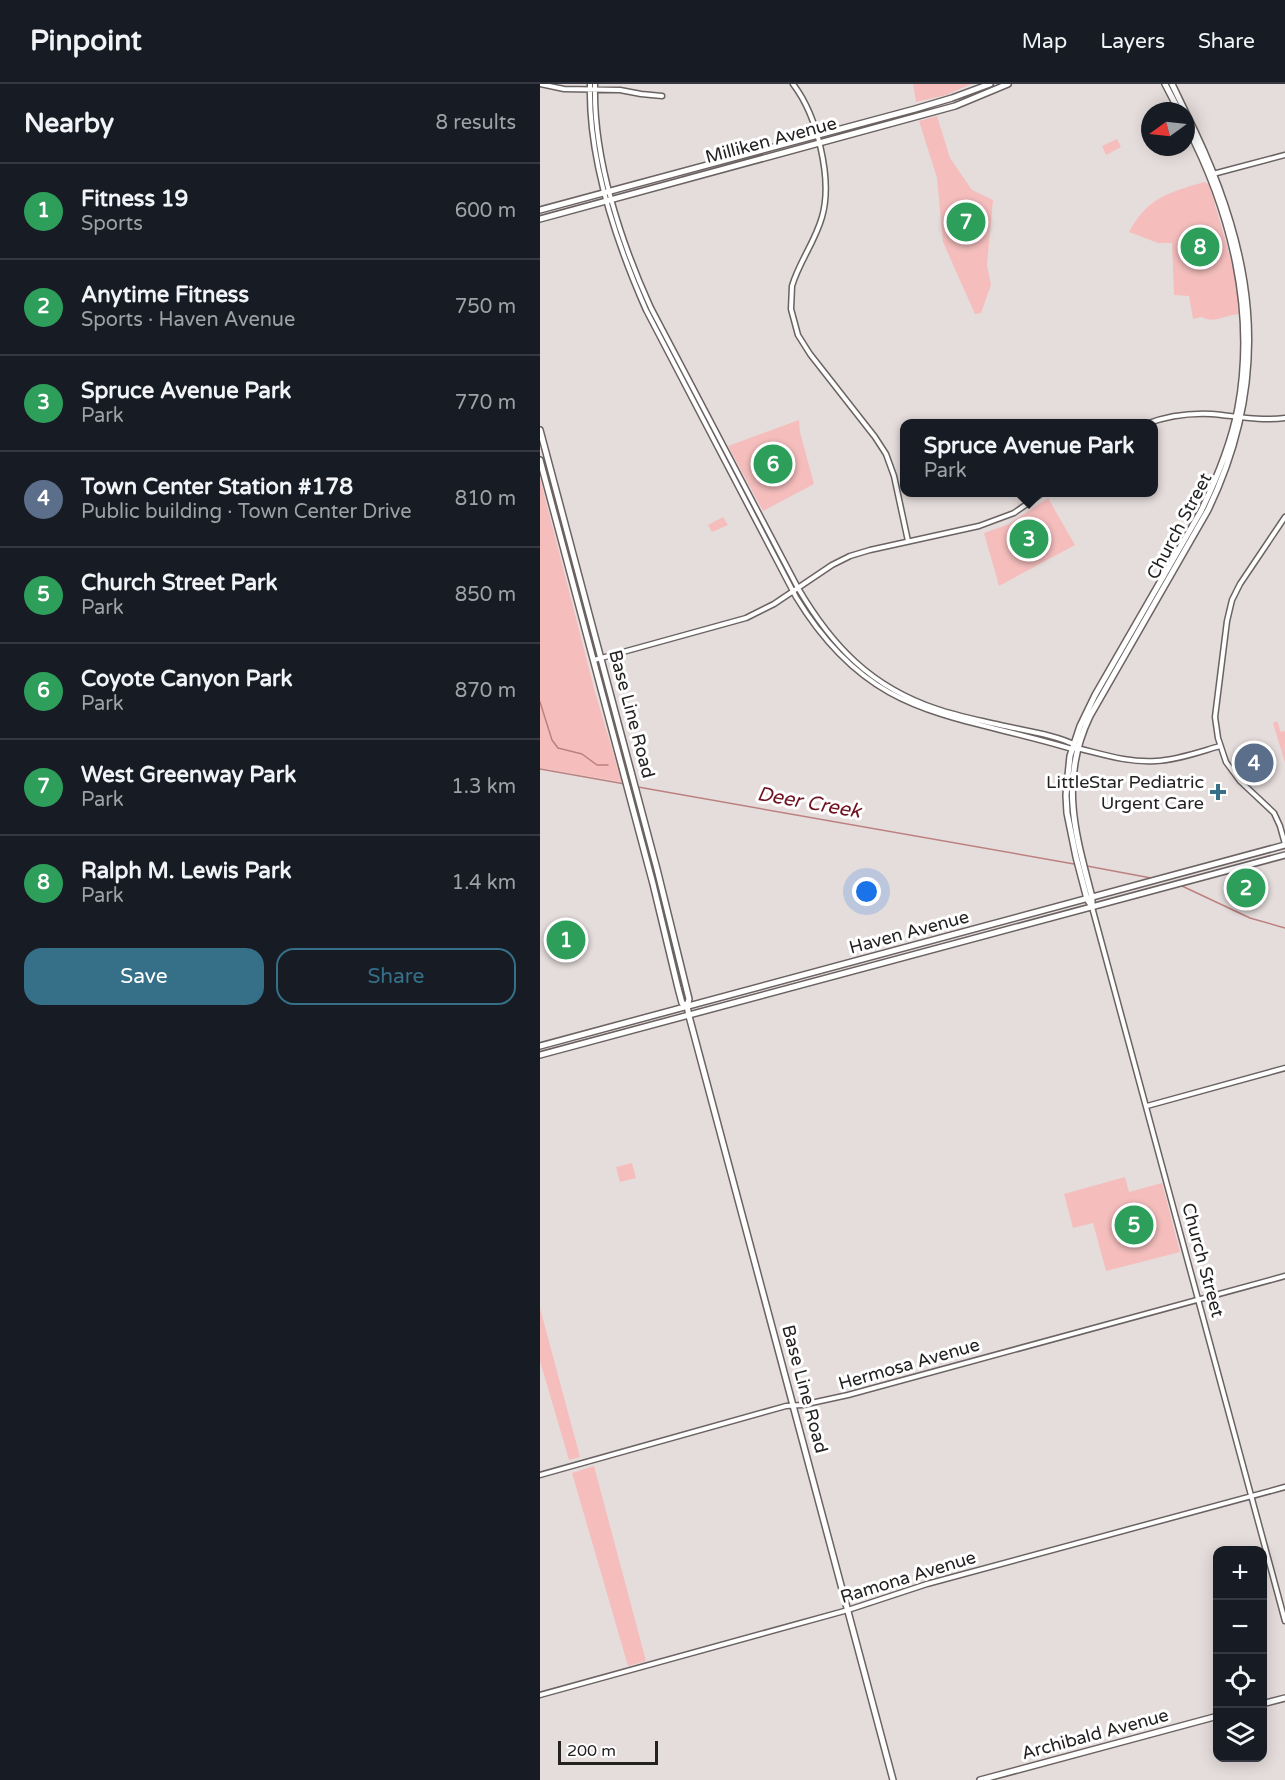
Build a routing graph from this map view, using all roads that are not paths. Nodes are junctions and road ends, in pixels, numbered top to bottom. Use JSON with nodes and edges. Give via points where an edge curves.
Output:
{"nodes":[{"id":1,"x":540,"y":84,"type":"edge"},
{"id":2,"x":590,"y":84,"type":"edge"},
{"id":3,"x":595,"y":84,"type":"edge"},
{"id":4,"x":793,"y":84,"type":"edge"},
{"id":5,"x":990,"y":84,"type":"edge"},
{"id":6,"x":1008,"y":84,"type":"edge"},
{"id":7,"x":1165,"y":84,"type":"edge"},
{"id":8,"x":1172,"y":84,"type":"edge"},
{"id":9,"x":592,"y":91,"type":"junction"},
{"id":10,"x":662,"y":96,"type":"dead end"},
{"id":11,"x":1174,"y":102,"type":"edge"},
{"id":12,"x":1181,"y":102,"type":"edge"},
{"id":13,"x":1195,"y":133,"type":"edge"},
{"id":14,"x":816,"y":135,"type":"junction"},
{"id":15,"x":1195,"y":141,"type":"edge"},
{"id":16,"x":818,"y":143,"type":"junction"},
{"id":17,"x":1285,"y":155,"type":"edge"},
{"id":18,"x":1212,"y":174,"type":"junction"},
{"id":19,"x":608,"y":192,"type":"junction"},
{"id":20,"x":610,"y":200,"type":"junction"},
{"id":21,"x":540,"y":210,"type":"edge"},
{"id":22,"x":540,"y":219,"type":"edge"},
{"id":23,"x":1238,"y":418,"type":"junction"},
{"id":24,"x":1285,"y":418,"type":"edge"},
{"id":25,"x":1158,"y":420,"type":"edge"},
{"id":26,"x":540,"y":430,"type":"edge"},
{"id":27,"x":540,"y":460,"type":"edge"},
{"id":28,"x":1037,"y":497,"type":"edge"},
{"id":29,"x":1285,"y":517,"type":"edge"},
{"id":30,"x":908,"y":541,"type":"junction"},
{"id":31,"x":796,"y":590,"type":"junction"},
{"id":32,"x":601,"y":658,"type":"junction"},
{"id":33,"x":594,"y":660,"type":"junction"},
{"id":34,"x":1220,"y":746,"type":"junction"},
{"id":35,"x":1075,"y":747,"type":"junction"},
{"id":36,"x":1285,"y":844,"type":"edge"},
{"id":37,"x":1285,"y":855,"type":"edge"},
{"id":38,"x":1090,"y":898,"type":"junction"},
{"id":39,"x":1092,"y":907,"type":"junction"},
{"id":40,"x":687,"y":1006,"type":"junction"},
{"id":41,"x":689,"y":1016,"type":"junction"},
{"id":42,"x":540,"y":1046,"type":"edge"},
{"id":43,"x":540,"y":1055,"type":"edge"},
{"id":44,"x":1285,"y":1068,"type":"edge"},
{"id":45,"x":1147,"y":1106,"type":"junction"},
{"id":46,"x":1285,"y":1276,"type":"edge"},
{"id":47,"x":1198,"y":1299,"type":"junction"},
{"id":48,"x":794,"y":1406,"type":"junction"},
{"id":49,"x":540,"y":1474,"type":"edge"},
{"id":50,"x":1285,"y":1486,"type":"edge"},
{"id":51,"x":1251,"y":1496,"type":"junction"},
{"id":52,"x":848,"y":1610,"type":"junction"},
{"id":53,"x":1285,"y":1621,"type":"edge"},
{"id":54,"x":540,"y":1695,"type":"edge"},
{"id":55,"x":1285,"y":1698,"type":"edge"},
{"id":56,"x":1267,"y":1703,"type":"edge"},
{"id":57,"x":1213,"y":1717,"type":"edge"},
{"id":58,"x":893,"y":1780,"type":"edge"},
{"id":59,"x":980,"y":1780,"type":"edge"}],
"edges":[{"from":1,"to":9,"type":"street"},
{"from":2,"to":9,"type":"street"},
{"from":3,"to":9,"type":"street"},
{"from":4,"to":14,"type":"street","via":[[810,114]]},
{"from":5,"to":14,"type":"main road","name":"Milliken Avenue"},
{"from":6,"to":16,"type":"main road","name":"Milliken Avenue","via":[[955,106]]},
{"from":7,"to":11,"type":"main road"},
{"from":8,"to":12,"type":"main road","name":"Church Street"},
{"from":9,"to":10,"type":"street"},
{"from":9,"to":19,"type":"street"},
{"from":13,"to":18,"type":"main road","name":"Church Street"},
{"from":14,"to":16,"type":"street"},
{"from":14,"to":19,"type":"main road","name":"Milliken Avenue"},
{"from":15,"to":18,"type":"main road","name":"Church Street"},
{"from":16,"to":20,"type":"main road","name":"Milliken Avenue"},
{"from":16,"to":30,"type":"street","via":[[826,180],[825,205],[818,231],[792,286],[792,319],[802,343],[886,454]]},
{"from":17,"to":18,"type":"street"},
{"from":18,"to":23,"type":"main road","name":"Church Street","via":[[1246,317]]},
{"from":19,"to":20,"type":"street"},
{"from":19,"to":21,"type":"main road","name":"Milliken Avenue"},
{"from":20,"to":22,"type":"main road","name":"Milliken Avenue"},
{"from":20,"to":31,"type":"street","via":[[651,308]]},
{"from":23,"to":24,"type":"street"},
{"from":23,"to":25,"type":"street","via":[[1196,414]]},
{"from":23,"to":35,"type":"main road","name":"Church Street","via":[[1201,512],[1095,694]]},
{"from":26,"to":32,"type":"main road","name":"Base Line Road"},
{"from":27,"to":33,"type":"main road","name":"Base Line Road"},
{"from":28,"to":30,"type":"street","via":[[1001,519]]},
{"from":29,"to":34,"type":"street","via":[[1239,584],[1230,608],[1216,709]]},
{"from":30,"to":31,"type":"street","via":[[850,556]]},
{"from":31,"to":32,"type":"street","via":[[746,618]]},
{"from":31,"to":35,"type":"street","via":[[833,641],[884,684],[938,709]]},
{"from":32,"to":33,"type":"street"},
{"from":32,"to":40,"type":"main road","name":"Base Line Road","via":[[689,999]]},
{"from":33,"to":40,"type":"main road","name":"Base Line Road","via":[[682,1003]]},
{"from":34,"to":35,"type":"street","via":[[1153,762]]},
{"from":34,"to":36,"type":"street","via":[[1234,774],[1274,813]]},
{"from":35,"to":38,"type":"main road","name":"Church Street","via":[[1066,795],[1070,834]]},
{"from":36,"to":38,"type":"main road","name":"Haven Avenue"},
{"from":37,"to":39,"type":"main road","name":"Haven Avenue"},
{"from":38,"to":39,"type":"main road","name":"Church Street"},
{"from":38,"to":40,"type":"main road","name":"Haven Avenue"},
{"from":39,"to":41,"type":"main road","name":"Haven Avenue"},
{"from":39,"to":45,"type":"street","name":"Church Street"},
{"from":40,"to":41,"type":"main road","name":"Base Line Road"},
{"from":40,"to":42,"type":"main road","name":"Haven Avenue"},
{"from":41,"to":43,"type":"main road","name":"Haven Avenue"},
{"from":41,"to":48,"type":"main road","name":"Base Line Road"},
{"from":44,"to":45,"type":"street"},
{"from":45,"to":47,"type":"street","name":"Church Street"},
{"from":46,"to":47,"type":"street","name":"Hermosa Avenue"},
{"from":47,"to":48,"type":"street","name":"Hermosa Avenue","via":[[849,1395]]},
{"from":47,"to":51,"type":"street","name":"Church Street"},
{"from":48,"to":49,"type":"street","name":"Hermosa Avenue"},
{"from":48,"to":52,"type":"main road","name":"Base Line Road"},
{"from":50,"to":51,"type":"street","name":"Ramona Avenue"},
{"from":51,"to":52,"type":"street","name":"Ramona Avenue","via":[[927,1584]]},
{"from":51,"to":53,"type":"street","name":"Church Street"},
{"from":52,"to":54,"type":"street","name":"Ramona Avenue"},
{"from":52,"to":58,"type":"main road","name":"Base Line Road"},
{"from":55,"to":56,"type":"main road"},
{"from":57,"to":59,"type":"main road","name":"Archibald Avenue"}]}
